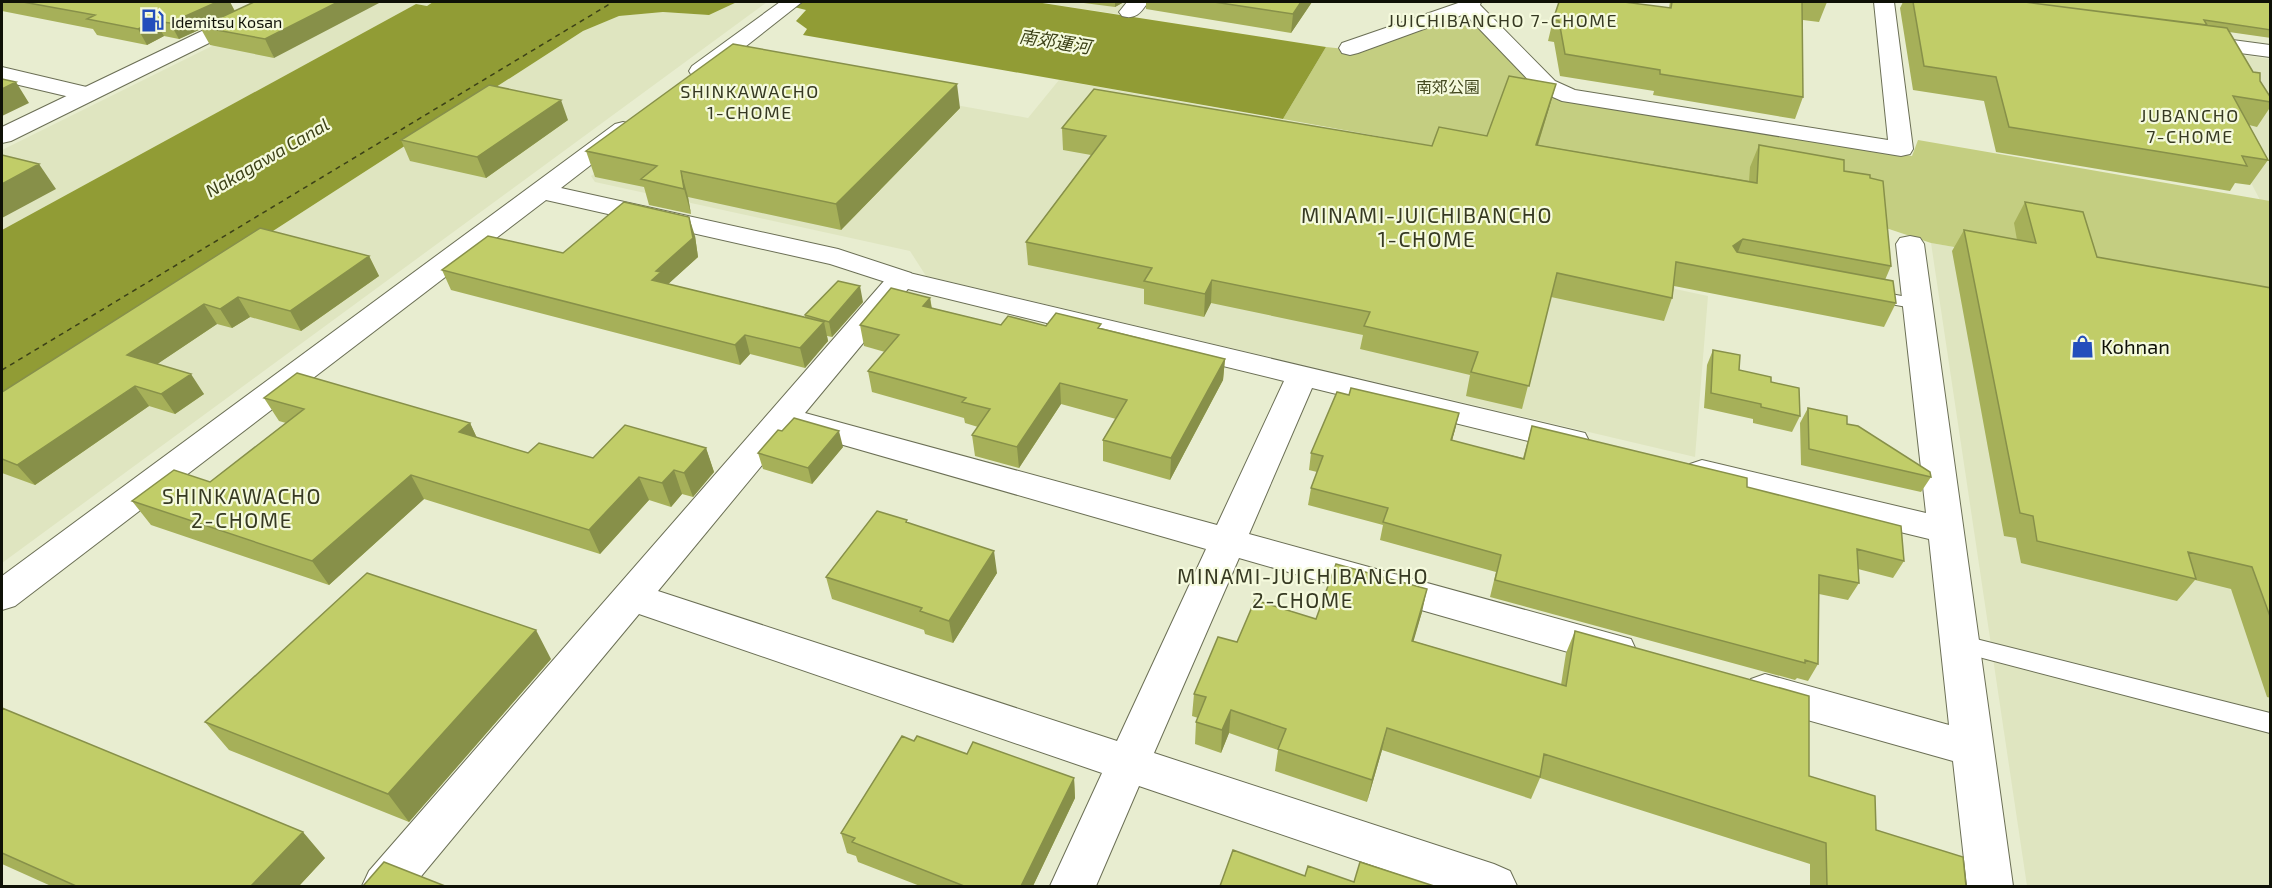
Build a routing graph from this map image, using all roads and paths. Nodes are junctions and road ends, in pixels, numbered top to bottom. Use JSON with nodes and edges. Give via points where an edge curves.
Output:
{"nodes":[{"id":1,"x":277,"y":2,"type":"edge"},
{"id":2,"x":1884,"y":2,"type":"edge"},
{"id":3,"x":1470,"y":4,"type":"edge"},
{"id":4,"x":785,"y":7,"type":"edge"},
{"id":5,"x":2180,"y":39,"type":"edge"},
{"id":6,"x":1350,"y":48,"type":"dead end"},
{"id":7,"x":2271,"y":51,"type":"edge"},
{"id":8,"x":2,"y":75,"type":"edge"},
{"id":9,"x":683,"y":83,"type":"edge"},
{"id":10,"x":87,"y":94,"type":"junction"},
{"id":11,"x":645,"y":112,"type":"edge"},
{"id":12,"x":2,"y":136,"type":"edge"},
{"id":13,"x":541,"y":191,"type":"junction"},
{"id":14,"x":1910,"y":244,"type":"dead end"},
{"id":15,"x":901,"y":279,"type":"junction"},
{"id":16,"x":1849,"y":291,"type":"edge"},
{"id":17,"x":1918,"y":304,"type":"junction"},
{"id":18,"x":1302,"y":376,"type":"junction"},
{"id":19,"x":783,"y":417,"type":"junction"},
{"id":20,"x":1601,"y":447,"type":"edge"},
{"id":21,"x":1670,"y":464,"type":"edge"},
{"id":22,"x":1946,"y":530,"type":"junction"},
{"id":23,"x":1227,"y":542,"type":"junction"},
{"id":24,"x":2,"y":596,"type":"edge"},
{"id":25,"x":631,"y":597,"type":"junction"},
{"id":26,"x":1960,"y":644,"type":"junction"},
{"id":27,"x":1652,"y":660,"type":"edge"},
{"id":28,"x":1732,"y":682,"type":"edge"},
{"id":29,"x":2271,"y":723,"type":"edge"},
{"id":30,"x":1973,"y":749,"type":"junction"},
{"id":31,"x":1128,"y":764,"type":"junction"},
{"id":32,"x":385,"y":886,"type":"edge"},
{"id":33,"x":1073,"y":886,"type":"edge"},
{"id":34,"x":1494,"y":886,"type":"edge"},
{"id":35,"x":1990,"y":886,"type":"edge"}],
"edges":[{"from":1,"to":10,"type":"street"},
{"from":2,"to":3,"type":"street","via":[[1901,149],[1570,96],[1547,86]]},
{"from":3,"to":6,"type":"street"},
{"from":4,"to":9,"type":"street"},
{"from":5,"to":7,"type":"street"},
{"from":8,"to":10,"type":"street"},
{"from":10,"to":12,"type":"street"},
{"from":11,"to":13,"type":"street"},
{"from":13,"to":15,"type":"street","via":[[837,257]]},
{"from":13,"to":24,"type":"street"},
{"from":14,"to":17,"type":"street"},
{"from":15,"to":18,"type":"street"},
{"from":15,"to":19,"type":"street"},
{"from":16,"to":17,"type":"lane"},
{"from":17,"to":22,"type":"street"},
{"from":18,"to":20,"type":"street"},
{"from":18,"to":23,"type":"street"},
{"from":19,"to":23,"type":"street"},
{"from":19,"to":25,"type":"street"},
{"from":21,"to":22,"type":"street"},
{"from":22,"to":26,"type":"street"},
{"from":23,"to":27,"type":"street"},
{"from":23,"to":31,"type":"street"},
{"from":25,"to":31,"type":"street"},
{"from":25,"to":32,"type":"street"},
{"from":26,"to":29,"type":"lane"},
{"from":26,"to":30,"type":"street"},
{"from":28,"to":30,"type":"street"},
{"from":30,"to":35,"type":"street"},
{"from":31,"to":33,"type":"street"},
{"from":31,"to":34,"type":"street"}]}
